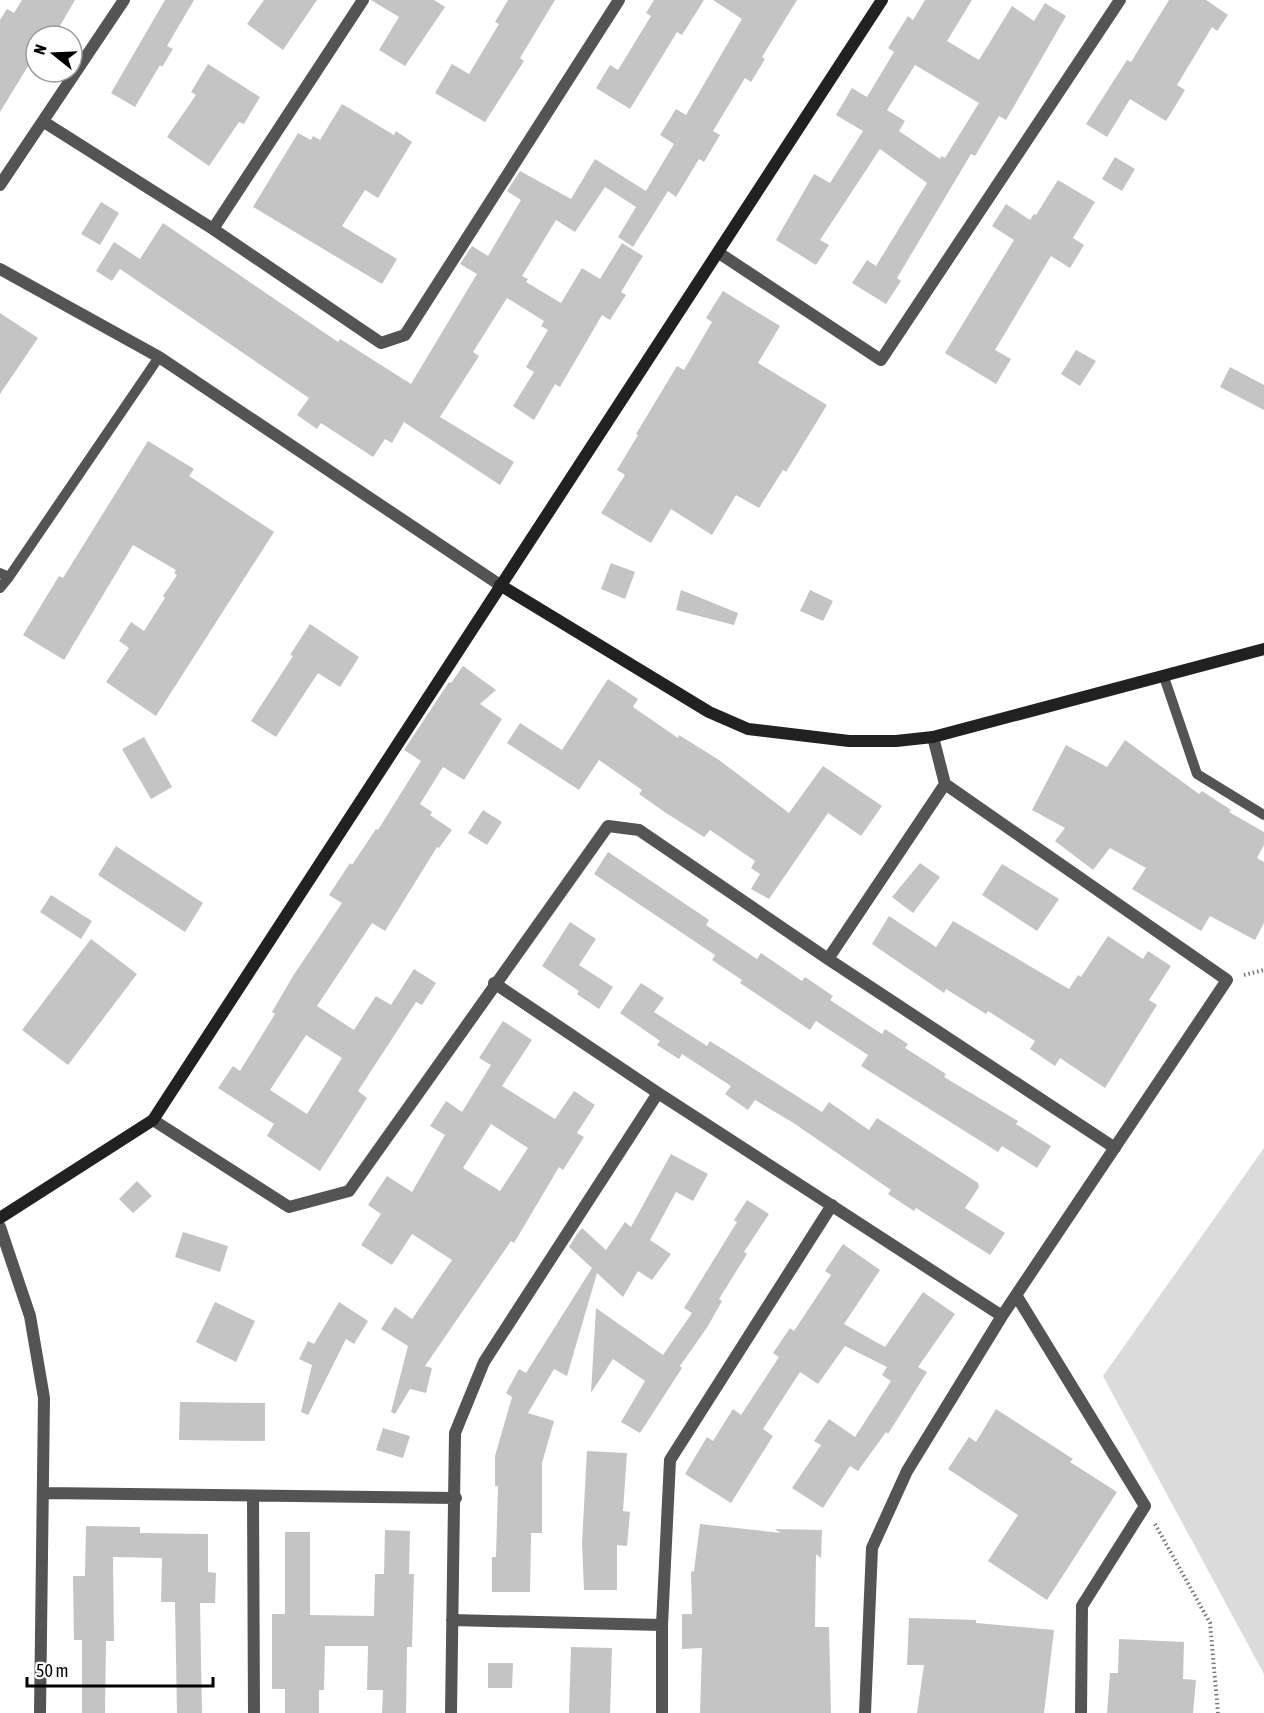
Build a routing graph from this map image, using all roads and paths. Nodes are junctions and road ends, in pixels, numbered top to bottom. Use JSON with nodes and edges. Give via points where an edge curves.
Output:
{"nodes":[{"id":1,"x":124,"y":0,"type":"edge"},
{"id":2,"x":363,"y":0,"type":"edge"},
{"id":3,"x":619,"y":0,"type":"edge"},
{"id":4,"x":882,"y":0,"type":"edge"},
{"id":5,"x":1120,"y":0,"type":"edge"},
{"id":6,"x":44,"y":122,"type":"junction"},
{"id":7,"x":0,"y":185,"type":"edge"},
{"id":8,"x":213,"y":229,"type":"junction"},
{"id":9,"x":719,"y":253,"type":"junction"},
{"id":10,"x":0,"y":268,"type":"edge"},
{"id":11,"x":159,"y":357,"type":"junction"},
{"id":12,"x":4,"y":575,"type":"edge"},
{"id":13,"x":500,"y":585,"type":"junction"},
{"id":14,"x":0,"y":588,"type":"edge"},
{"id":15,"x":1264,"y":649,"type":"edge"},
{"id":16,"x":1164,"y":677,"type":"junction"},
{"id":17,"x":933,"y":737,"type":"junction"},
{"id":18,"x":945,"y":784,"type":"junction"},
{"id":19,"x":1264,"y":815,"type":"edge"},
{"id":20,"x":828,"y":959,"type":"junction"},
{"id":21,"x":494,"y":983,"type":"junction"},
{"id":22,"x":658,"y":1093,"type":"junction"},
{"id":23,"x":153,"y":1119,"type":"junction"},
{"id":24,"x":1115,"y":1148,"type":"junction"},
{"id":25,"x":832,"y":1205,"type":"junction"},
{"id":26,"x":0,"y":1218,"type":"edge"},
{"id":27,"x":0,"y":1227,"type":"edge"},
{"id":28,"x":1016,"y":1295,"type":"junction"},
{"id":29,"x":1002,"y":1316,"type":"junction"},
{"id":30,"x":44,"y":1493,"type":"junction"},
{"id":31,"x":253,"y":1496,"type":"junction"},
{"id":32,"x":456,"y":1498,"type":"junction"},
{"id":33,"x":1145,"y":1506,"type":"junction"},
{"id":34,"x":452,"y":1620,"type":"junction"},
{"id":35,"x":662,"y":1625,"type":"junction"},
{"id":36,"x":40,"y":1713,"type":"edge"},
{"id":37,"x":254,"y":1713,"type":"edge"},
{"id":38,"x":452,"y":1713,"type":"edge"},
{"id":39,"x":662,"y":1713,"type":"edge"},
{"id":40,"x":865,"y":1713,"type":"edge"},
{"id":41,"x":1081,"y":1713,"type":"edge"},
{"id":42,"x":1218,"y":1713,"type":"edge"}],
"edges":[{"from":1,"to":6,"type":"street"},
{"from":2,"to":8,"type":"street"},
{"from":3,"to":8,"type":"street","via":[[405,335],[381,343]]},
{"from":4,"to":9,"type":"street"},
{"from":5,"to":9,"type":"street","via":[[881,360]]},
{"from":6,"to":7,"type":"street"},
{"from":6,"to":8,"type":"street"},
{"from":9,"to":13,"type":"street"},
{"from":10,"to":11,"type":"street"},
{"from":11,"to":12,"type":"lane"},
{"from":11,"to":13,"type":"street"},
{"from":12,"to":14,"type":"lane"},
{"from":13,"to":17,"type":"street","via":[[709,712],[748,729],[849,741]]},
{"from":13,"to":23,"type":"street"},
{"from":15,"to":16,"type":"street"},
{"from":16,"to":17,"type":"street"},
{"from":16,"to":19,"type":"lane","via":[[1197,774]]},
{"from":17,"to":18,"type":"street"},
{"from":18,"to":20,"type":"street"},
{"from":18,"to":24,"type":"street","via":[[1227,980]]},
{"from":20,"to":21,"type":"street","via":[[639,830],[608,825]]},
{"from":20,"to":24,"type":"street"},
{"from":21,"to":22,"type":"street"},
{"from":21,"to":23,"type":"street","via":[[349,1191],[289,1207]]},
{"from":22,"to":25,"type":"street"},
{"from":22,"to":32,"type":"street","via":[[484,1362],[456,1432]]},
{"from":23,"to":26,"type":"street"},
{"from":24,"to":28,"type":"street"},
{"from":25,"to":29,"type":"street"},
{"from":25,"to":35,"type":"street","via":[[670,1460]]},
{"from":27,"to":30,"type":"street","via":[[32,1328],[44,1398]]},
{"from":28,"to":29,"type":"street"},
{"from":28,"to":33,"type":"street"},
{"from":29,"to":40,"type":"street","via":[[906,1471],[872,1548]]},
{"from":30,"to":31,"type":"street"},
{"from":30,"to":36,"type":"street"},
{"from":31,"to":32,"type":"street"},
{"from":31,"to":37,"type":"street"},
{"from":32,"to":34,"type":"street"},
{"from":33,"to":41,"type":"street","via":[[1082,1606]]},
{"from":33,"to":42,"type":"path","via":[[1210,1623]]},
{"from":34,"to":35,"type":"street"},
{"from":34,"to":38,"type":"street"},
{"from":35,"to":39,"type":"street"}]}
